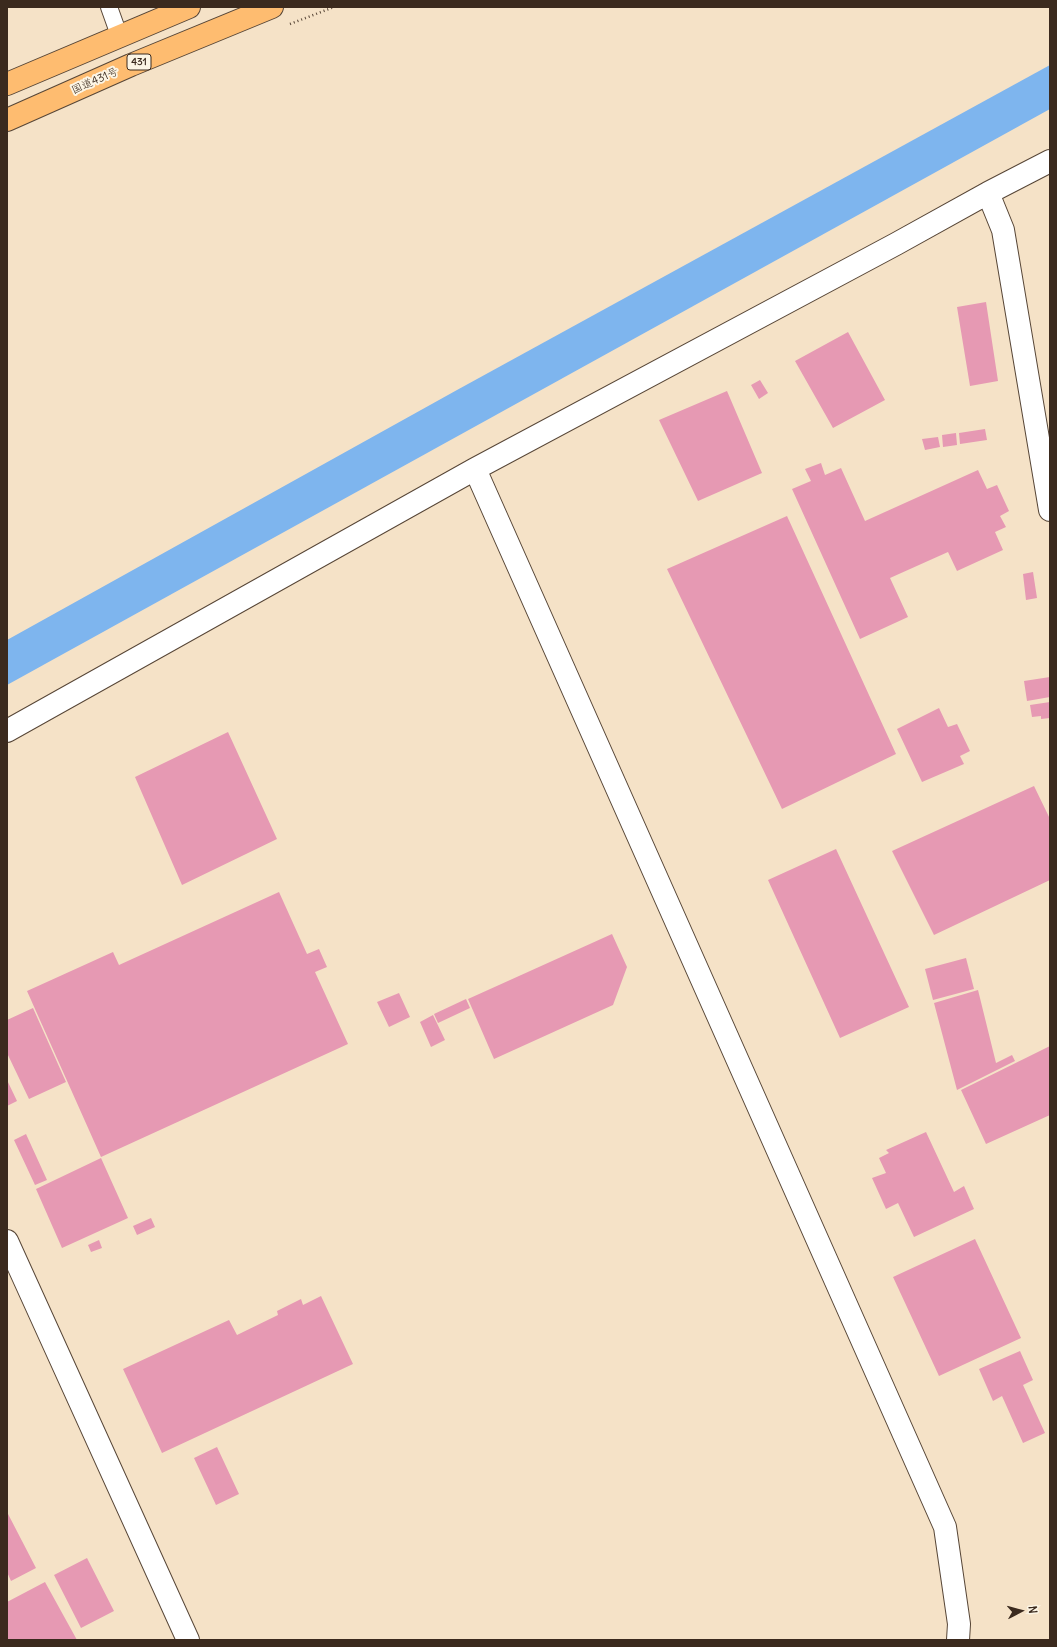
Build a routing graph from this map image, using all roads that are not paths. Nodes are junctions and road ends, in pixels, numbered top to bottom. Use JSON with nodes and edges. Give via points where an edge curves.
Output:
{"nodes":[{"id":1,"x":109,"y":7,"type":"edge"},
{"id":2,"x":189,"y":7,"type":"edge"},
{"id":3,"x":272,"y":7,"type":"edge"},
{"id":4,"x":119,"y":35,"type":"junction"},
{"id":5,"x":7,"y":84,"type":"edge"},
{"id":6,"x":7,"y":120,"type":"edge"},
{"id":7,"x":1050,"y":161,"type":"edge"},
{"id":8,"x":988,"y":193,"type":"junction"},
{"id":9,"x":475,"y":469,"type":"junction"},
{"id":10,"x":1050,"y":510,"type":"edge"},
{"id":11,"x":7,"y":731,"type":"edge"},
{"id":12,"x":7,"y":1241,"type":"edge"},
{"id":13,"x":188,"y":1640,"type":"edge"},
{"id":14,"x":958,"y":1640,"type":"edge"}],
"edges":[{"from":1,"to":4,"type":"lane"},
{"from":2,"to":4,"type":"highway"},
{"from":3,"to":6,"type":"highway","name":"国道431号","number":"431"},
{"from":4,"to":5,"type":"highway"},
{"from":7,"to":8,"type":"street"},
{"from":8,"to":9,"type":"street"},
{"from":8,"to":10,"type":"street","via":[[1003,230]]},
{"from":9,"to":11,"type":"street"},
{"from":9,"to":14,"type":"street","via":[[945,1527],[959,1624]]},
{"from":12,"to":13,"type":"street"}]}
